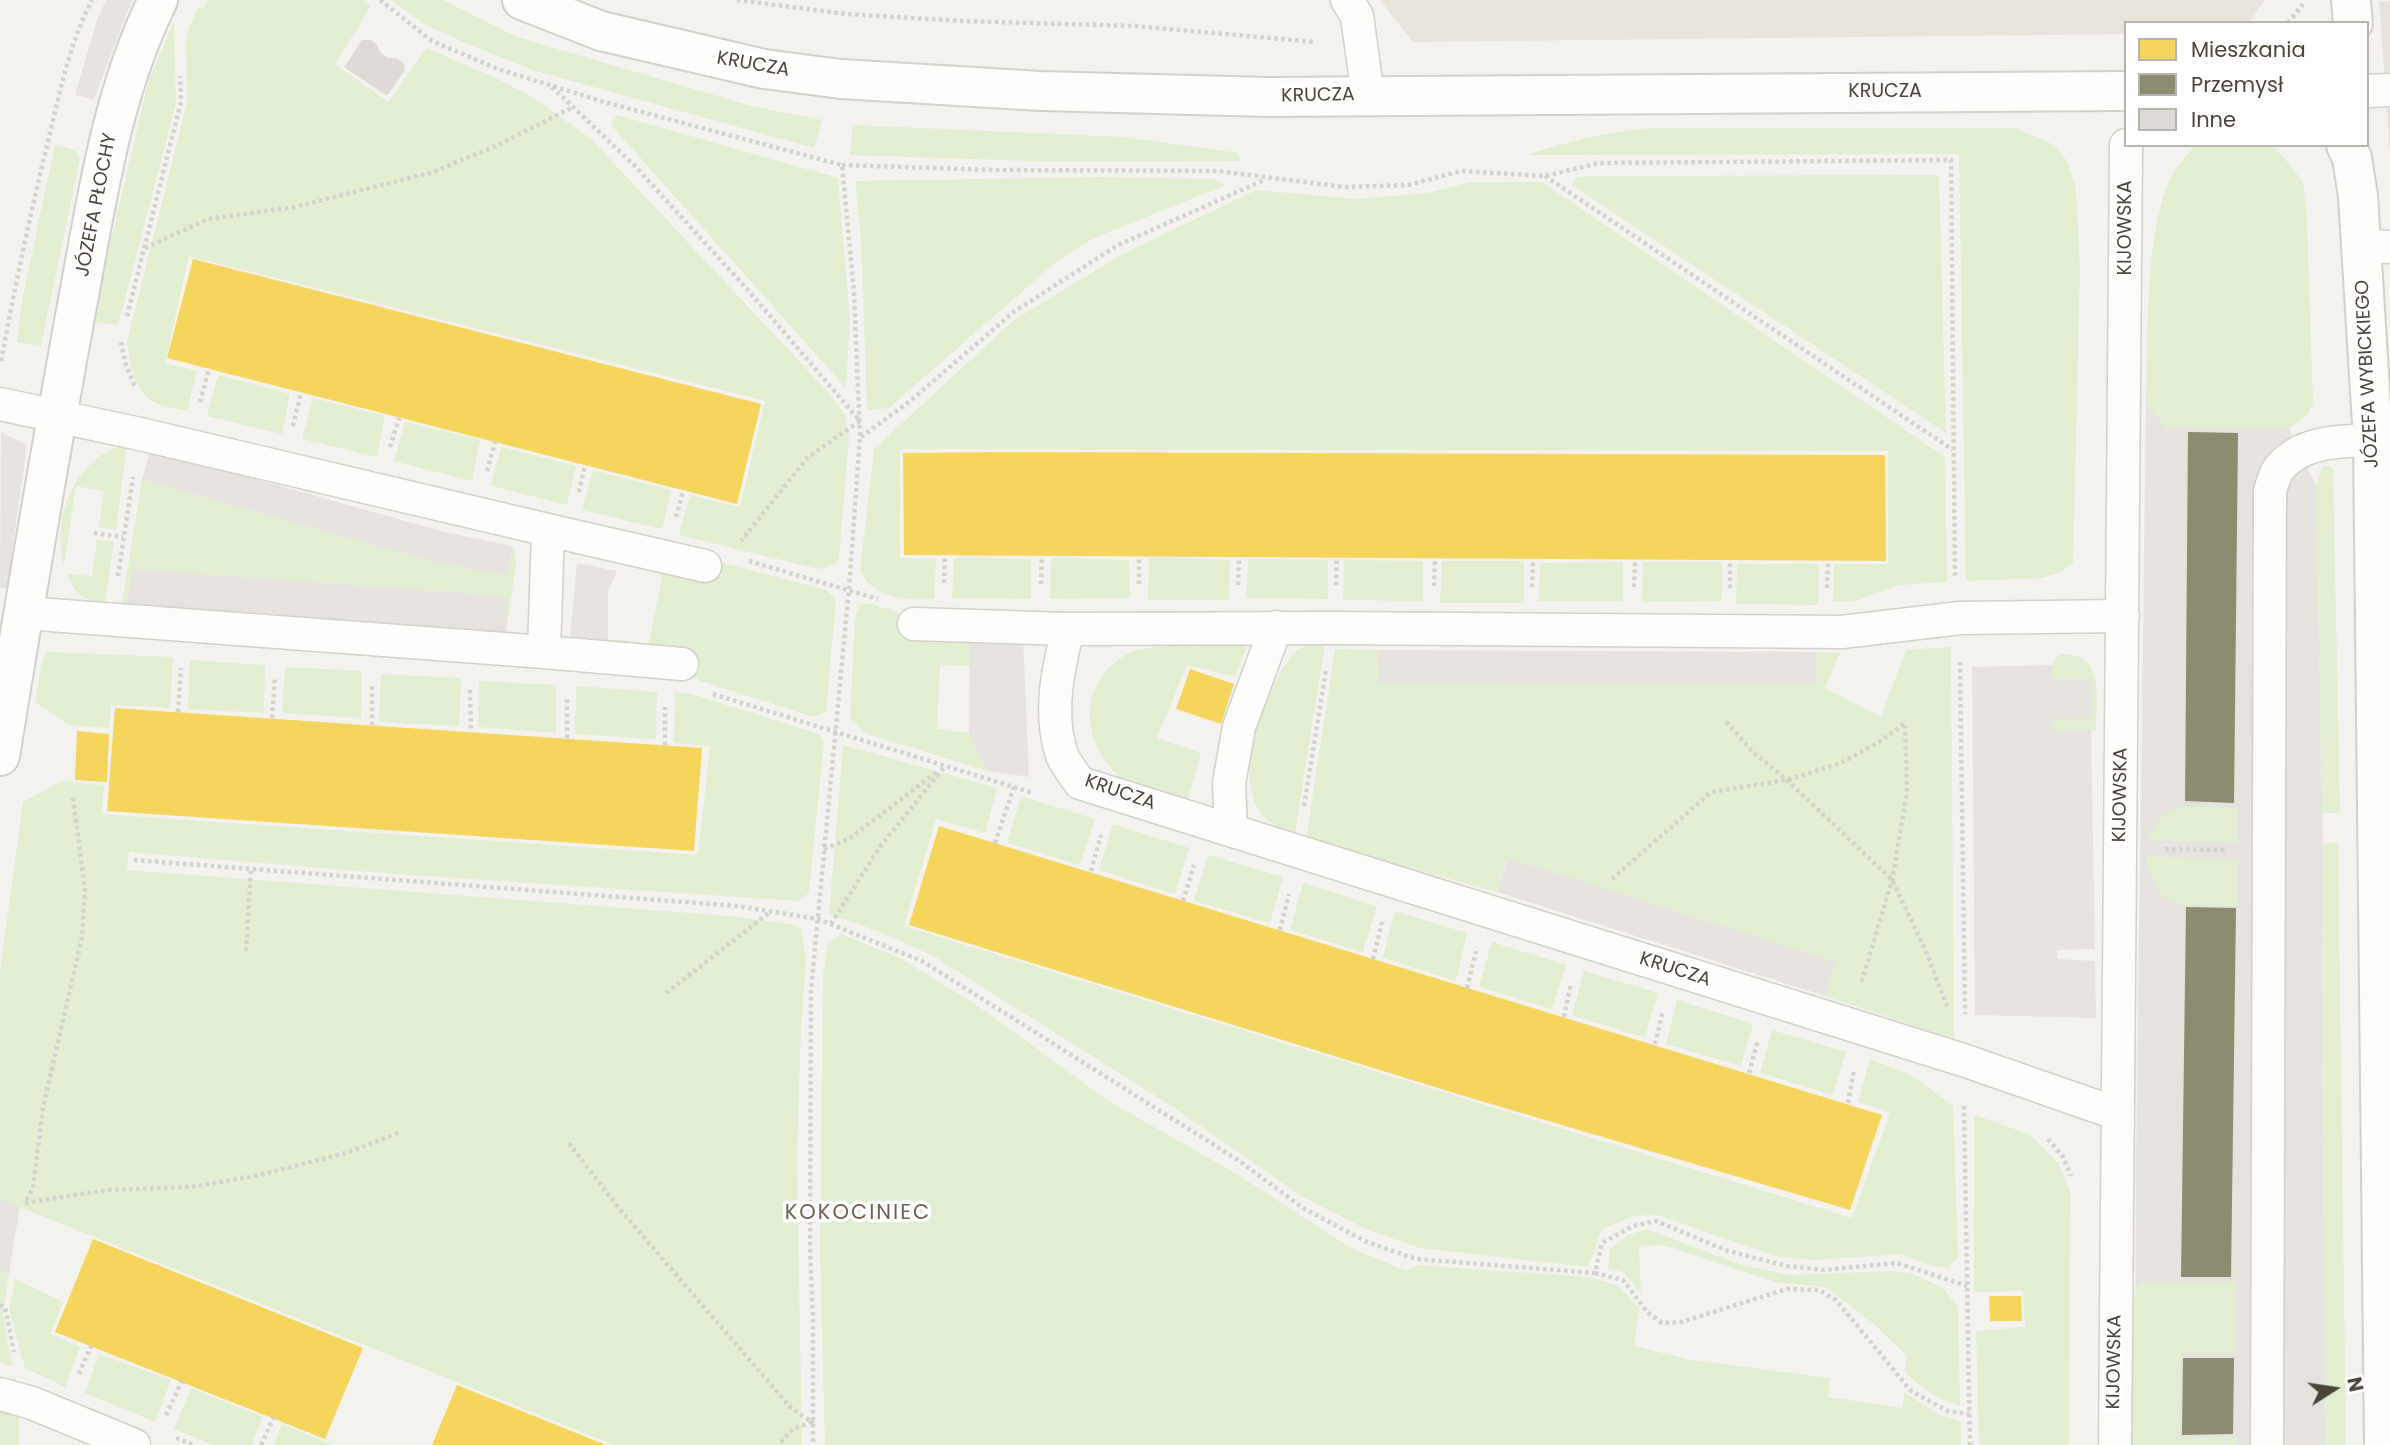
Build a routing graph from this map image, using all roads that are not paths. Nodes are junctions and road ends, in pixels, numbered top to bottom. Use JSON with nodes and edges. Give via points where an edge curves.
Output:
{"nodes":[{"id":1,"x":158,"y":0,"type":"edge"},
{"id":2,"x":522,"y":0,"type":"edge"},
{"id":3,"x":1348,"y":0,"type":"edge"},
{"id":4,"x":2351,"y":0,"type":"edge"},
{"id":5,"x":2353,"y":21,"type":"edge"},
{"id":6,"x":2390,"y":90,"type":"edge"},
{"id":7,"x":2124,"y":91,"type":"edge"},
{"id":8,"x":2369,"y":91,"type":"edge"},
{"id":9,"x":1368,"y":96,"type":"junction"},
{"id":10,"x":2126,"y":147,"type":"edge"},
{"id":11,"x":2347,"y":147,"type":"edge"},
{"id":12,"x":2376,"y":247,"type":"edge"},
{"id":13,"x":0,"y":404,"type":"edge"},
{"id":14,"x":57,"y":417,"type":"junction"},
{"id":15,"x":2378,"y":430,"type":"edge"},
{"id":16,"x":548,"y":530,"type":"junction"},
{"id":17,"x":705,"y":566,"type":"dead end"},
{"id":18,"x":2382,"y":601,"type":"edge"},
{"id":19,"x":24,"y":613,"type":"junction"},
{"id":20,"x":2123,"y":616,"type":"junction"},
{"id":21,"x":914,"y":624,"type":"dead end"},
{"id":22,"x":1276,"y":627,"type":"junction"},
{"id":23,"x":1068,"y":628,"type":"junction"},
{"id":24,"x":544,"y":652,"type":"junction"},
{"id":25,"x":682,"y":664,"type":"dead end"},
{"id":26,"x":2383,"y":754,"type":"edge"},
{"id":27,"x":0,"y":756,"type":"edge"},
{"id":28,"x":1231,"y":829,"type":"junction"},
{"id":29,"x":2118,"y":1114,"type":"junction"},
{"id":30,"x":0,"y":1394,"type":"edge"},
{"id":31,"x":134,"y":1445,"type":"edge"},
{"id":32,"x":2115,"y":1445,"type":"edge"},
{"id":33,"x":2267,"y":1445,"type":"edge"},
{"id":34,"x":2384,"y":1445,"type":"edge"}],
"edges":[{"from":1,"to":14,"type":"street","name":"JÓZEFA PŁOCHY","via":[[119,98]]},
{"from":2,"to":9,"type":"street","name":"KRUCZA","via":[[601,32],[764,69],[841,79],[1041,91]]},
{"from":3,"to":9,"type":"lane","via":[[1357,16]]},
{"from":4,"to":5,"type":"street"},
{"from":6,"to":8,"type":"lane"},
{"from":7,"to":9,"type":"street","name":"KRUCZA"},
{"from":10,"to":20,"type":"lane","name":"KIJOWSKA"},
{"from":11,"to":12,"type":"street","name":"JÓZEFA WYBICKIEGO"},
{"from":12,"to":15,"type":"street","name":"JÓZEFA WYBICKIEGO"},
{"from":13,"to":14,"type":"lane"},
{"from":14,"to":16,"type":"lane"},
{"from":14,"to":19,"type":"street","name":"JÓZEFA PŁOCHY"},
{"from":15,"to":18,"type":"street","name":"JÓZEFA WYBICKIEGO"},
{"from":15,"to":33,"type":"lane","via":[[2295,455],[2278,470],[2270,491]]},
{"from":16,"to":17,"type":"lane"},
{"from":16,"to":24,"type":"lane"},
{"from":18,"to":26,"type":"street","name":"JÓZEFA WYBICKIEGO"},
{"from":19,"to":24,"type":"lane"},
{"from":19,"to":27,"type":"street","name":"JÓZEFA PŁOCHY"},
{"from":20,"to":22,"type":"lane","via":[[1960,618],[1842,632]]},
{"from":20,"to":29,"type":"lane","name":"KIJOWSKA"},
{"from":21,"to":23,"type":"lane"},
{"from":22,"to":23,"type":"lane"},
{"from":22,"to":28,"type":"lane","via":[[1239,727],[1229,783]]},
{"from":23,"to":28,"type":"lane","name":"KRUCZA","via":[[1056,673],[1055,723],[1063,757],[1080,783]]},
{"from":24,"to":25,"type":"lane"},
{"from":26,"to":34,"type":"street","name":"JÓZEFA WYBICKIEGO"},
{"from":28,"to":29,"type":"lane","name":"KRUCZA","via":[[1966,1061]]},
{"from":29,"to":32,"type":"lane","name":"KIJOWSKA"},
{"from":30,"to":31,"type":"lane"}]}
